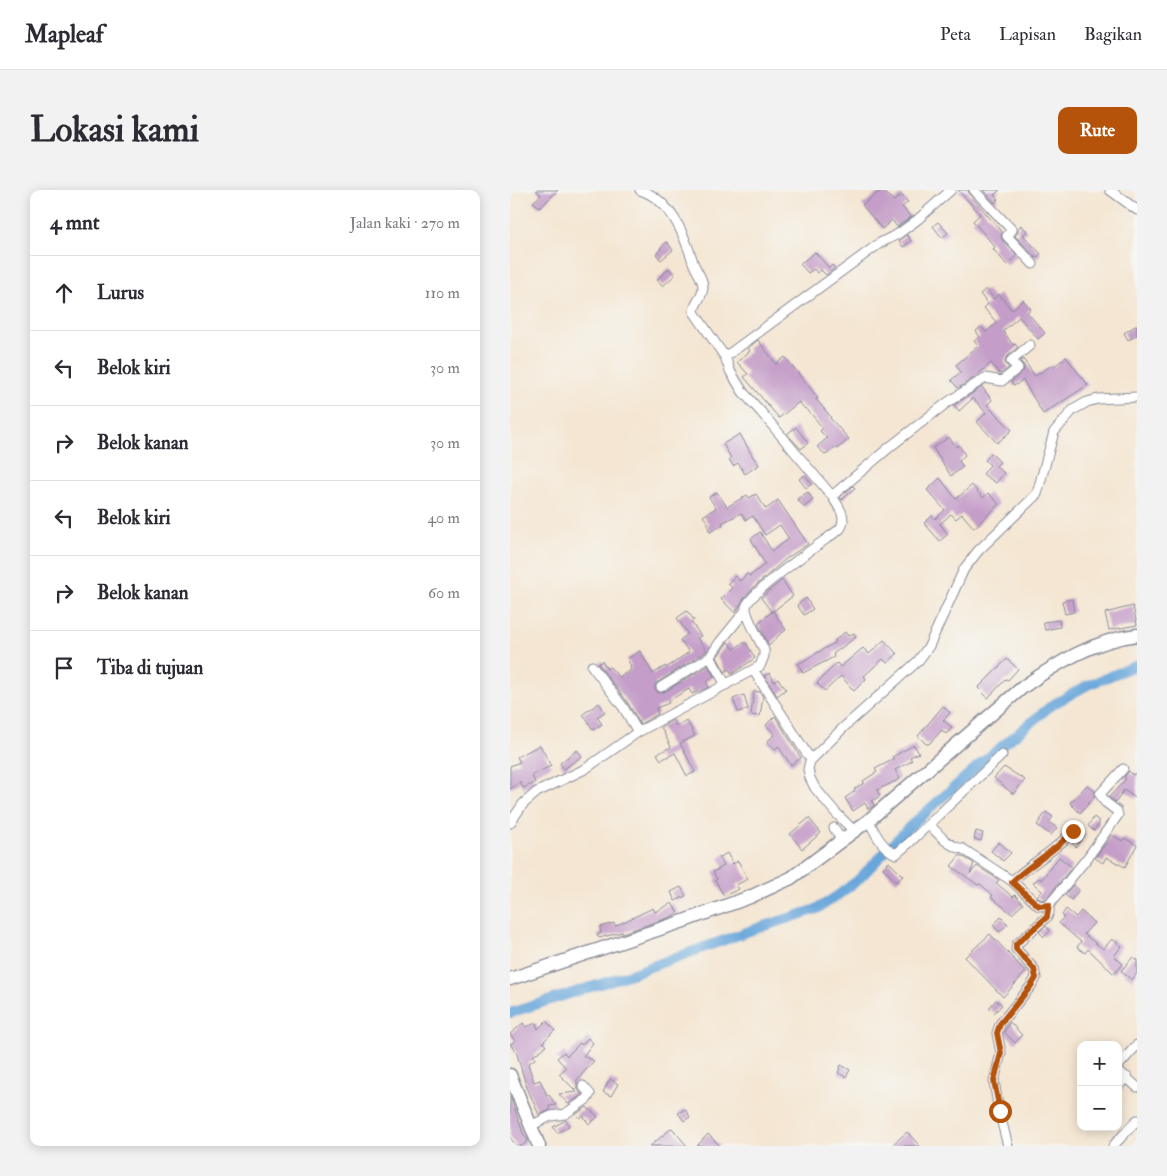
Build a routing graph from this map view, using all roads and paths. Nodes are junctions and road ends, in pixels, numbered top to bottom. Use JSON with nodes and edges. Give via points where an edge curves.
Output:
{"nodes":[{"id":1,"x":640,"y":190,"type":"edge"},
{"id":2,"x":951,"y":190,"type":"edge"},
{"id":3,"x":974,"y":190,"type":"edge"},
{"id":4,"x":1110,"y":190,"type":"edge"},
{"id":5,"x":1137,"y":210,"type":"edge"},
{"id":6,"x":1033,"y":264,"type":"dead end"},
{"id":7,"x":1030,"y":345,"type":"dead end"},
{"id":8,"x":724,"y":357,"type":"junction"},
{"id":9,"x":1137,"y":397,"type":"edge"},
{"id":10,"x":832,"y":496,"type":"junction"},
{"id":11,"x":746,"y":610,"type":"junction"},
{"id":12,"x":1137,"y":635,"type":"edge"},
{"id":13,"x":710,"y":657,"type":"junction"},
{"id":14,"x":592,"y":666,"type":"dead end"},
{"id":15,"x":754,"y":670,"type":"junction"},
{"id":16,"x":726,"y":686,"type":"junction"},
{"id":17,"x":660,"y":687,"type":"dead end"},
{"id":18,"x":638,"y":732,"type":"junction"},
{"id":19,"x":1002,"y":755,"type":"dead end"},
{"id":20,"x":812,"y":758,"type":"junction"},
{"id":21,"x":1123,"y":769,"type":"dead end"},
{"id":22,"x":510,"y":823,"type":"edge"},
{"id":23,"x":929,"y":824,"type":"junction"},
{"id":24,"x":871,"y":825,"type":"junction"},
{"id":25,"x":834,"y":828,"type":"dead end"},
{"id":26,"x":854,"y":831,"type":"junction"},
{"id":27,"x":1073,"y":831,"type":"dead end"},
{"id":28,"x":842,"y":840,"type":"junction"},
{"id":29,"x":1012,"y":882,"type":"junction"},
{"id":30,"x":1049,"y":905,"type":"junction"},
{"id":31,"x":510,"y":979,"type":"edge"},
{"id":32,"x":1137,"y":1045,"type":"edge"},
{"id":33,"x":1122,"y":1062,"type":"edge"},
{"id":34,"x":1122,"y":1073,"type":"edge"},
{"id":35,"x":510,"y":1075,"type":"edge"},
{"id":36,"x":1127,"y":1077,"type":"junction"},
{"id":37,"x":1122,"y":1082,"type":"edge"},
{"id":38,"x":583,"y":1086,"type":"dead end"},
{"id":39,"x":1137,"y":1087,"type":"edge"},
{"id":40,"x":1137,"y":1120,"type":"edge"},
{"id":41,"x":530,"y":1126,"type":"junction"},
{"id":42,"x":540,"y":1146,"type":"edge"},
{"id":43,"x":1008,"y":1146,"type":"edge"},
{"id":44,"x":1113,"y":1146,"type":"edge"}],
"edges":[{"from":1,"to":8,"type":"street","via":[[655,198],[676,221],[703,287],[694,312]]},
{"from":2,"to":8,"type":"street","via":[[898,234],[880,243]]},
{"from":3,"to":6,"type":"street","via":[[1012,230],[1007,236]]},
{"from":4,"to":5,"type":"street"},
{"from":7,"to":10,"type":"street","via":[[1011,361],[1018,368],[1002,381],[985,378],[948,402]]},
{"from":8,"to":10,"type":"street","via":[[743,392]]},
{"from":9,"to":20,"type":"street","via":[[1098,399],[1073,410],[1054,432],[1037,494],[978,551],[964,569],[929,646],[918,660]]},
{"from":10,"to":11,"type":"street","via":[[844,521],[840,529],[760,590],[750,599]]},
{"from":11,"to":13,"type":"street"},
{"from":11,"to":15,"type":"street","via":[[764,650],[762,662]]},
{"from":12,"to":24,"type":"street","via":[[1098,644],[1047,670],[1023,687]]},
{"from":13,"to":16,"type":"street"},
{"from":13,"to":17,"type":"street"},
{"from":14,"to":18,"type":"street"},
{"from":15,"to":16,"type":"street"},
{"from":15,"to":20,"type":"street","via":[[806,754]]},
{"from":16,"to":18,"type":"street"},
{"from":18,"to":22,"type":"street","via":[[585,768],[537,792]]},
{"from":19,"to":23,"type":"street"},
{"from":20,"to":26,"type":"street","via":[[808,769],[815,788]]},
{"from":21,"to":30,"type":"street","via":[[1100,794],[1118,815]]},
{"from":23,"to":24,"type":"street","via":[[898,854],[889,851]]},
{"from":23,"to":29,"type":"street","via":[[954,847],[963,849]]},
{"from":24,"to":26,"type":"street"},
{"from":25,"to":28,"type":"street"},
{"from":26,"to":28,"type":"street"},
{"from":27,"to":29,"type":"street","via":[[1057,848],[1030,865]]},
{"from":28,"to":31,"type":"street","via":[[791,878],[750,897]]},
{"from":29,"to":30,"type":"street","via":[[1039,906]]},
{"from":30,"to":43,"type":"street","via":[[1047,917],[1016,944],[1016,949],[1034,969],[1036,978],[1000,1024],[997,1033],[1001,1053],[994,1081]]},
{"from":32,"to":33,"type":"street"},
{"from":34,"to":36,"type":"street"},
{"from":35,"to":41,"type":"street"},
{"from":36,"to":37,"type":"street"},
{"from":36,"to":39,"type":"street"},
{"from":38,"to":41,"type":"street","via":[[590,1094],[587,1099],[565,1114],[551,1116]]},
{"from":40,"to":44,"type":"street"},
{"from":41,"to":42,"type":"street"}]}
